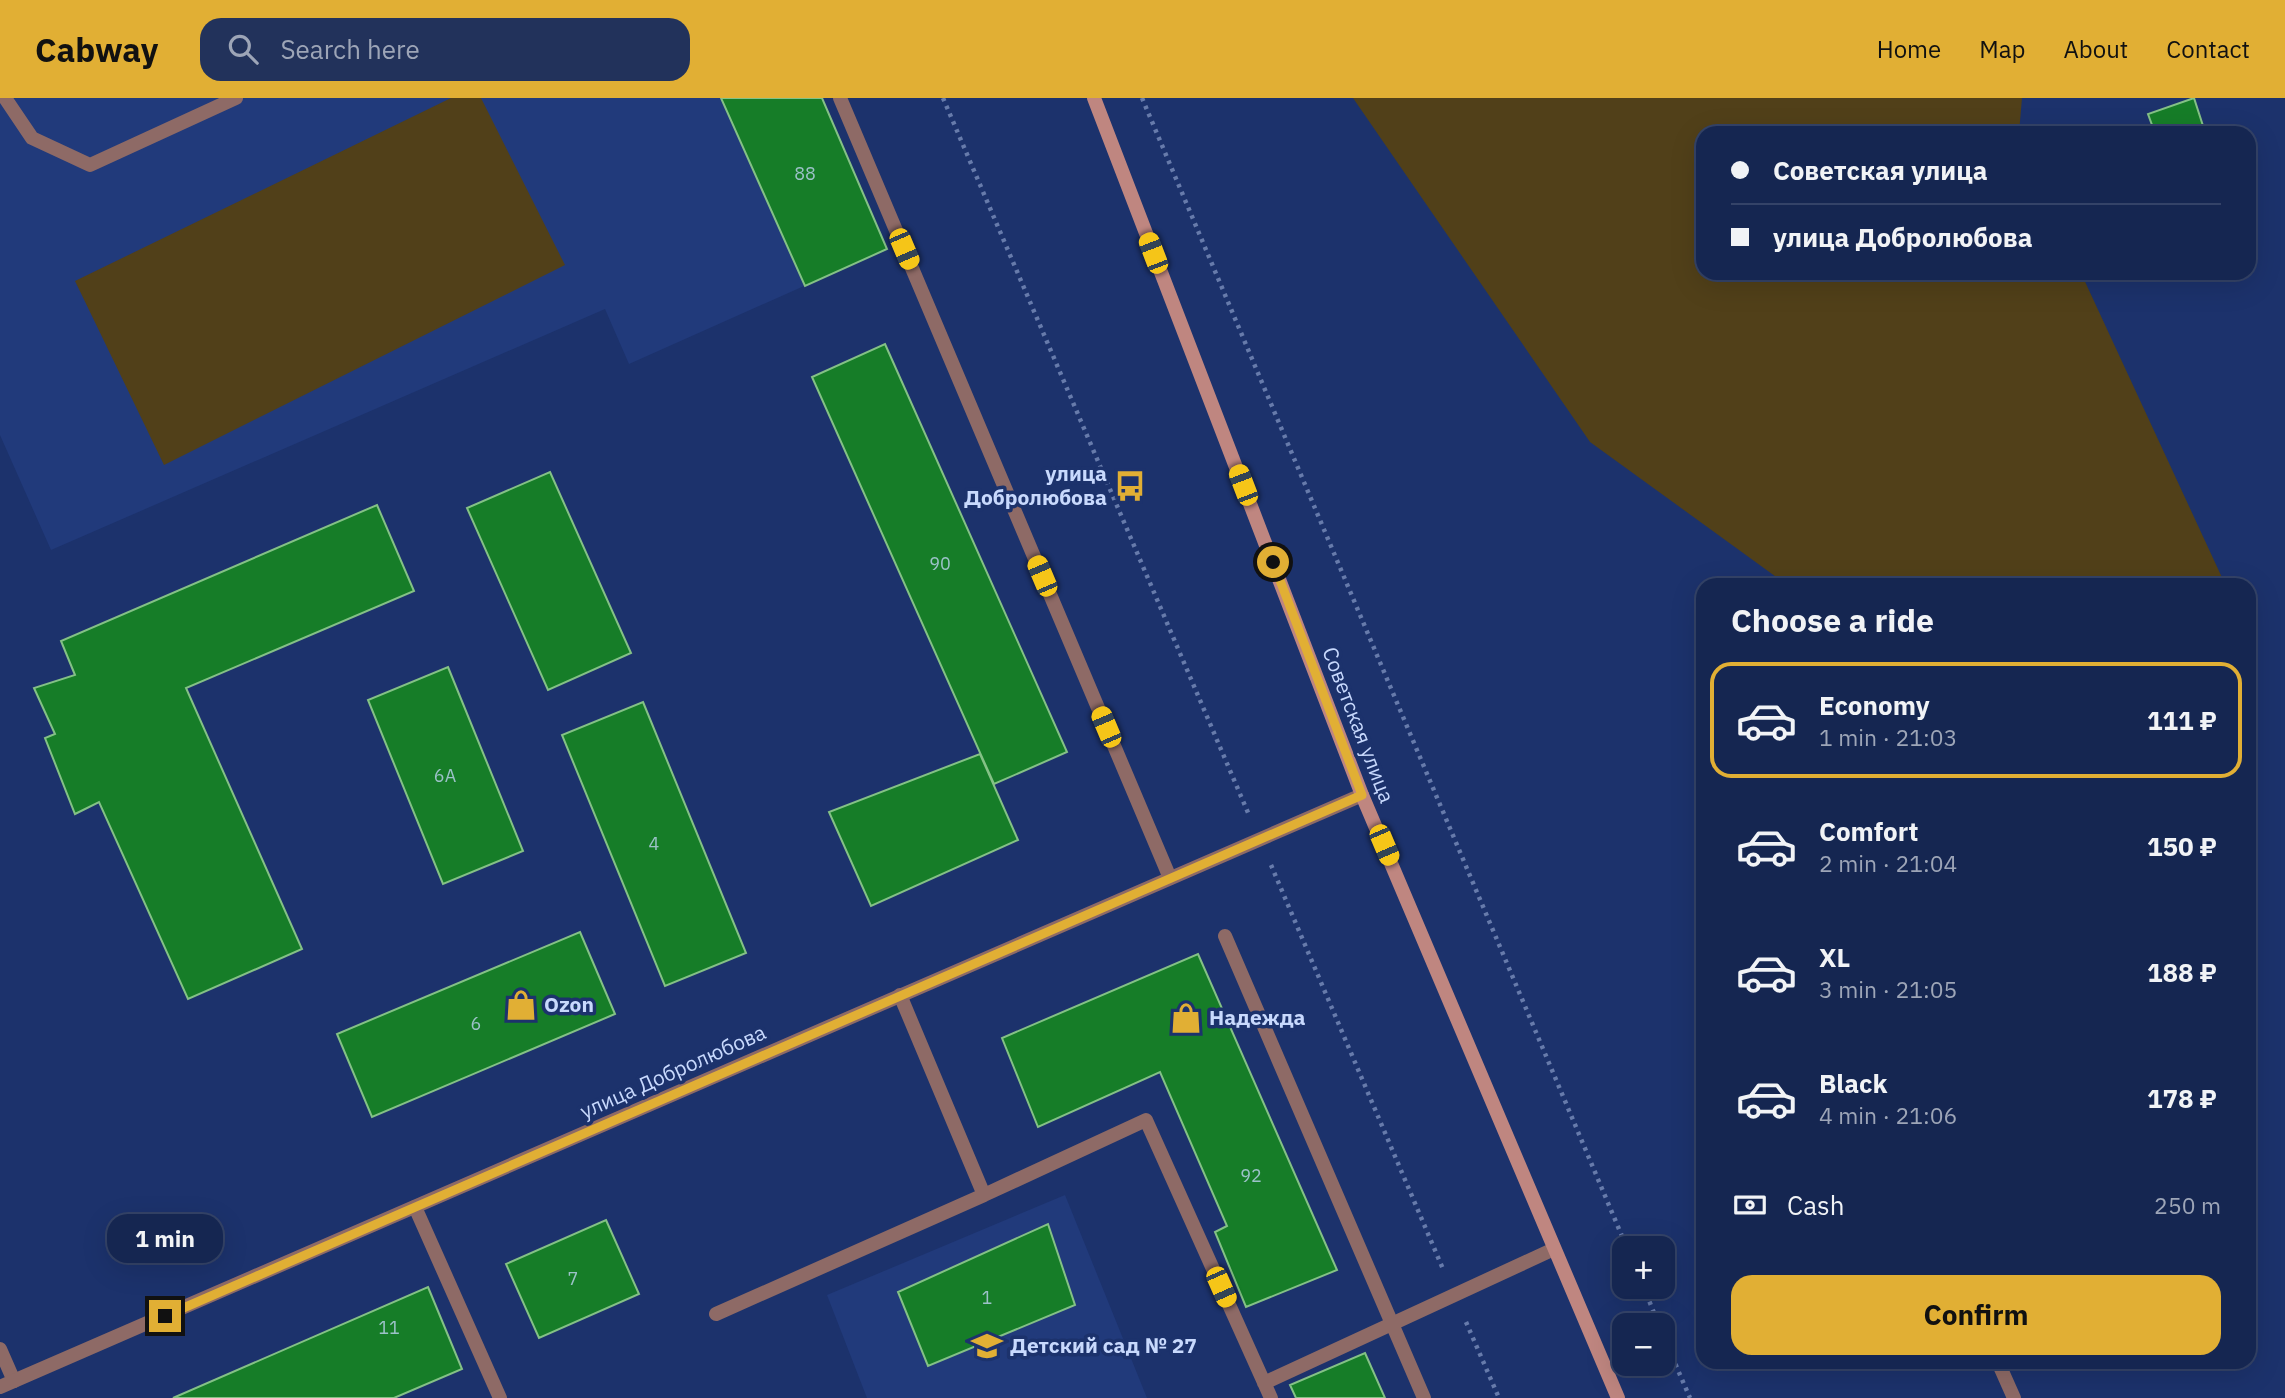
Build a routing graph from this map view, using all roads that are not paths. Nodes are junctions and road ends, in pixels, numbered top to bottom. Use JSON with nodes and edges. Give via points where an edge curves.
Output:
{"nodes":[{"id":1,"x":5,"y":98,"type":"edge"},
{"id":2,"x":236,"y":98,"type":"edge"},
{"id":3,"x":840,"y":98,"type":"edge"},
{"id":4,"x":1094,"y":98,"type":"edge"},
{"id":5,"x":1362,"y":795,"type":"junction"},
{"id":6,"x":1170,"y":878,"type":"junction"},
{"id":7,"x":1225,"y":936,"type":"dead end"},
{"id":8,"x":900,"y":995,"type":"junction"},
{"id":9,"x":984,"y":1195,"type":"junction"},
{"id":10,"x":415,"y":1207,"type":"junction"},
{"id":11,"x":1555,"y":1249,"type":"junction"},
{"id":12,"x":716,"y":1314,"type":"dead end"},
{"id":13,"x":1392,"y":1324,"type":"junction"},
{"id":14,"x":0,"y":1349,"type":"edge"},
{"id":15,"x":2001,"y":1369,"type":"edge"},
{"id":16,"x":14,"y":1381,"type":"junction"},
{"id":17,"x":1264,"y":1383,"type":"junction"},
{"id":18,"x":0,"y":1387,"type":"edge"},
{"id":19,"x":500,"y":1398,"type":"edge"},
{"id":20,"x":1271,"y":1398,"type":"edge"},
{"id":21,"x":1424,"y":1398,"type":"edge"},
{"id":22,"x":1618,"y":1398,"type":"edge"},
{"id":23,"x":2014,"y":1398,"type":"edge"}],
"edges":[{"from":1,"to":2,"type":"street","via":[[32,138],[90,165]]},
{"from":3,"to":6,"type":"street"},
{"from":4,"to":5,"type":"main road","name":"Советская улица"},
{"from":5,"to":6,"type":"street","name":"улица Добролюбова"},
{"from":5,"to":11,"type":"main road","name":"Советская улица"},
{"from":6,"to":8,"type":"street","name":"улица Добролюбова"},
{"from":7,"to":13,"type":"street"},
{"from":8,"to":9,"type":"street"},
{"from":8,"to":10,"type":"street","name":"улица Добролюбова"},
{"from":9,"to":12,"type":"street"},
{"from":9,"to":17,"type":"street","via":[[1146,1120]]},
{"from":10,"to":16,"type":"street","name":"улица Добролюбова"},
{"from":10,"to":19,"type":"street"},
{"from":11,"to":13,"type":"street"},
{"from":11,"to":22,"type":"main road","name":"Советская улица"},
{"from":13,"to":17,"type":"street"},
{"from":13,"to":21,"type":"street"},
{"from":14,"to":16,"type":"street"},
{"from":15,"to":23,"type":"street"},
{"from":16,"to":18,"type":"street","name":"улица Добролюбова"},
{"from":17,"to":20,"type":"street"}]}
